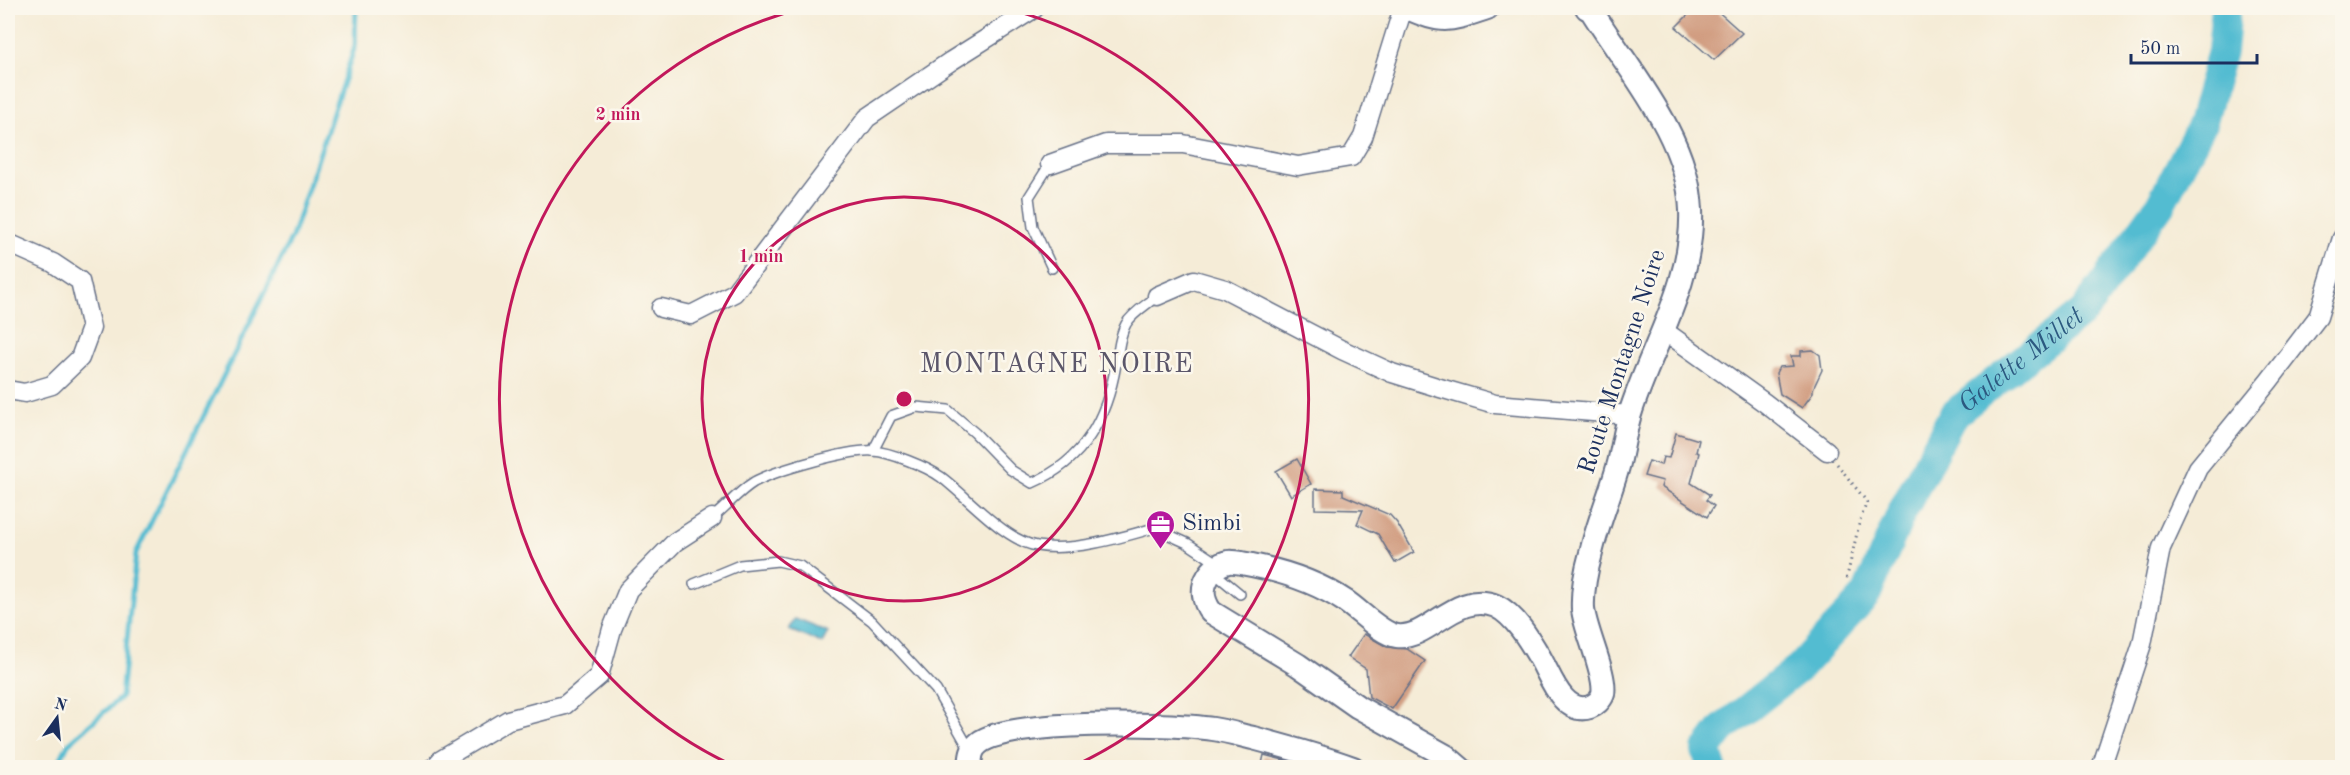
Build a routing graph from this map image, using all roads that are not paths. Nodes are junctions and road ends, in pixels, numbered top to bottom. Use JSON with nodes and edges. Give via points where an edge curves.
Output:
{"nodes":[{"id":1,"x":1035,"y":8,"type":"edge"},
{"id":2,"x":1402,"y":8,"type":"edge"},
{"id":3,"x":1408,"y":8,"type":"edge"},
{"id":4,"x":1487,"y":8,"type":"edge"},
{"id":5,"x":1587,"y":8,"type":"edge"},
{"id":6,"x":1050,"y":164,"type":"joint"},
{"id":7,"x":2343,"y":238,"type":"edge"},
{"id":8,"x":8,"y":243,"type":"edge"},
{"id":9,"x":1052,"y":268,"type":"dead end"},
{"id":10,"x":1157,"y":296,"type":"joint"},
{"id":11,"x":662,"y":308,"type":"dead end"},
{"id":12,"x":1663,"y":330,"type":"junction"},
{"id":13,"x":8,"y":390,"type":"edge"},
{"id":14,"x":1629,"y":415,"type":"junction"},
{"id":15,"x":873,"y":451,"type":"junction"},
{"id":16,"x":1827,"y":451,"type":"road end"},
{"id":17,"x":712,"y":518,"type":"joint"},
{"id":18,"x":1224,"y":562,"type":"junction"},
{"id":19,"x":694,"y":584,"type":"dead end"},
{"id":20,"x":1240,"y":594,"type":"dead end"},
{"id":21,"x":971,"y":760,"type":"edge"},
{"id":22,"x":434,"y":768,"type":"edge"},
{"id":23,"x":1353,"y":768,"type":"edge"},
{"id":24,"x":1460,"y":768,"type":"edge"},
{"id":25,"x":2101,"y":768,"type":"edge"}],
"edges":[{"from":1,"to":11,"type":"street","via":[[867,118],[734,293],[691,315]]},
{"from":2,"to":6,"type":"street","via":[[1363,137],[1351,157],[1298,166],[1183,144],[1106,144]]},
{"from":3,"to":4,"type":"street","via":[[1443,21]]},
{"from":5,"to":12,"type":"street","name":"Route Montagne Noire","via":[[1663,120],[1682,160],[1691,209],[1690,237],[1682,280]]},
{"from":6,"to":9,"type":"lane","via":[[1029,197],[1033,227]]},
{"from":7,"to":25,"type":"street","via":[[2319,317],[2198,468],[2162,548],[2142,644]]},
{"from":8,"to":13,"type":"street","via":[[53,263],[80,281],[91,328],[80,358],[52,385],[25,393]]},
{"from":10,"to":14,"type":"street","via":[[1194,280],[1225,289],[1392,373],[1440,388],[1495,404]]},
{"from":10,"to":15,"type":"lane","via":[[1127,322],[1105,405],[1091,435],[1075,457],[1052,475],[1032,483],[1011,470],[948,410],[916,407],[891,416]]},
{"from":12,"to":14,"type":"street","name":"Route Montagne Noire"},
{"from":12,"to":16,"type":"street"},
{"from":14,"to":18,"type":"street","name":"Route Montagne Noire","via":[[1584,584],[1583,610],[1603,693],[1593,706],[1568,703],[1521,629],[1496,606],[1481,604],[1456,609],[1412,635],[1395,636],[1313,582],[1274,569]]},
{"from":15,"to":17,"type":"lane","via":[[820,459],[754,482]]},
{"from":15,"to":18,"type":"lane","via":[[940,476],[1015,537],[1037,546],[1112,540],[1154,528]]},
{"from":17,"to":22,"type":"street","via":[[675,542],[628,590],[599,676],[564,705],[508,720]]},
{"from":18,"to":20,"type":"lane"},
{"from":18,"to":24,"type":"street","via":[[1205,581],[1205,604],[1211,612]]},
{"from":19,"to":21,"type":"lane","via":[[740,565],[778,561],[800,566],[872,621],[936,690]]},
{"from":21,"to":23,"type":"street","via":[[979,743],[1004,733],[1128,724],[1214,729]]}]}
